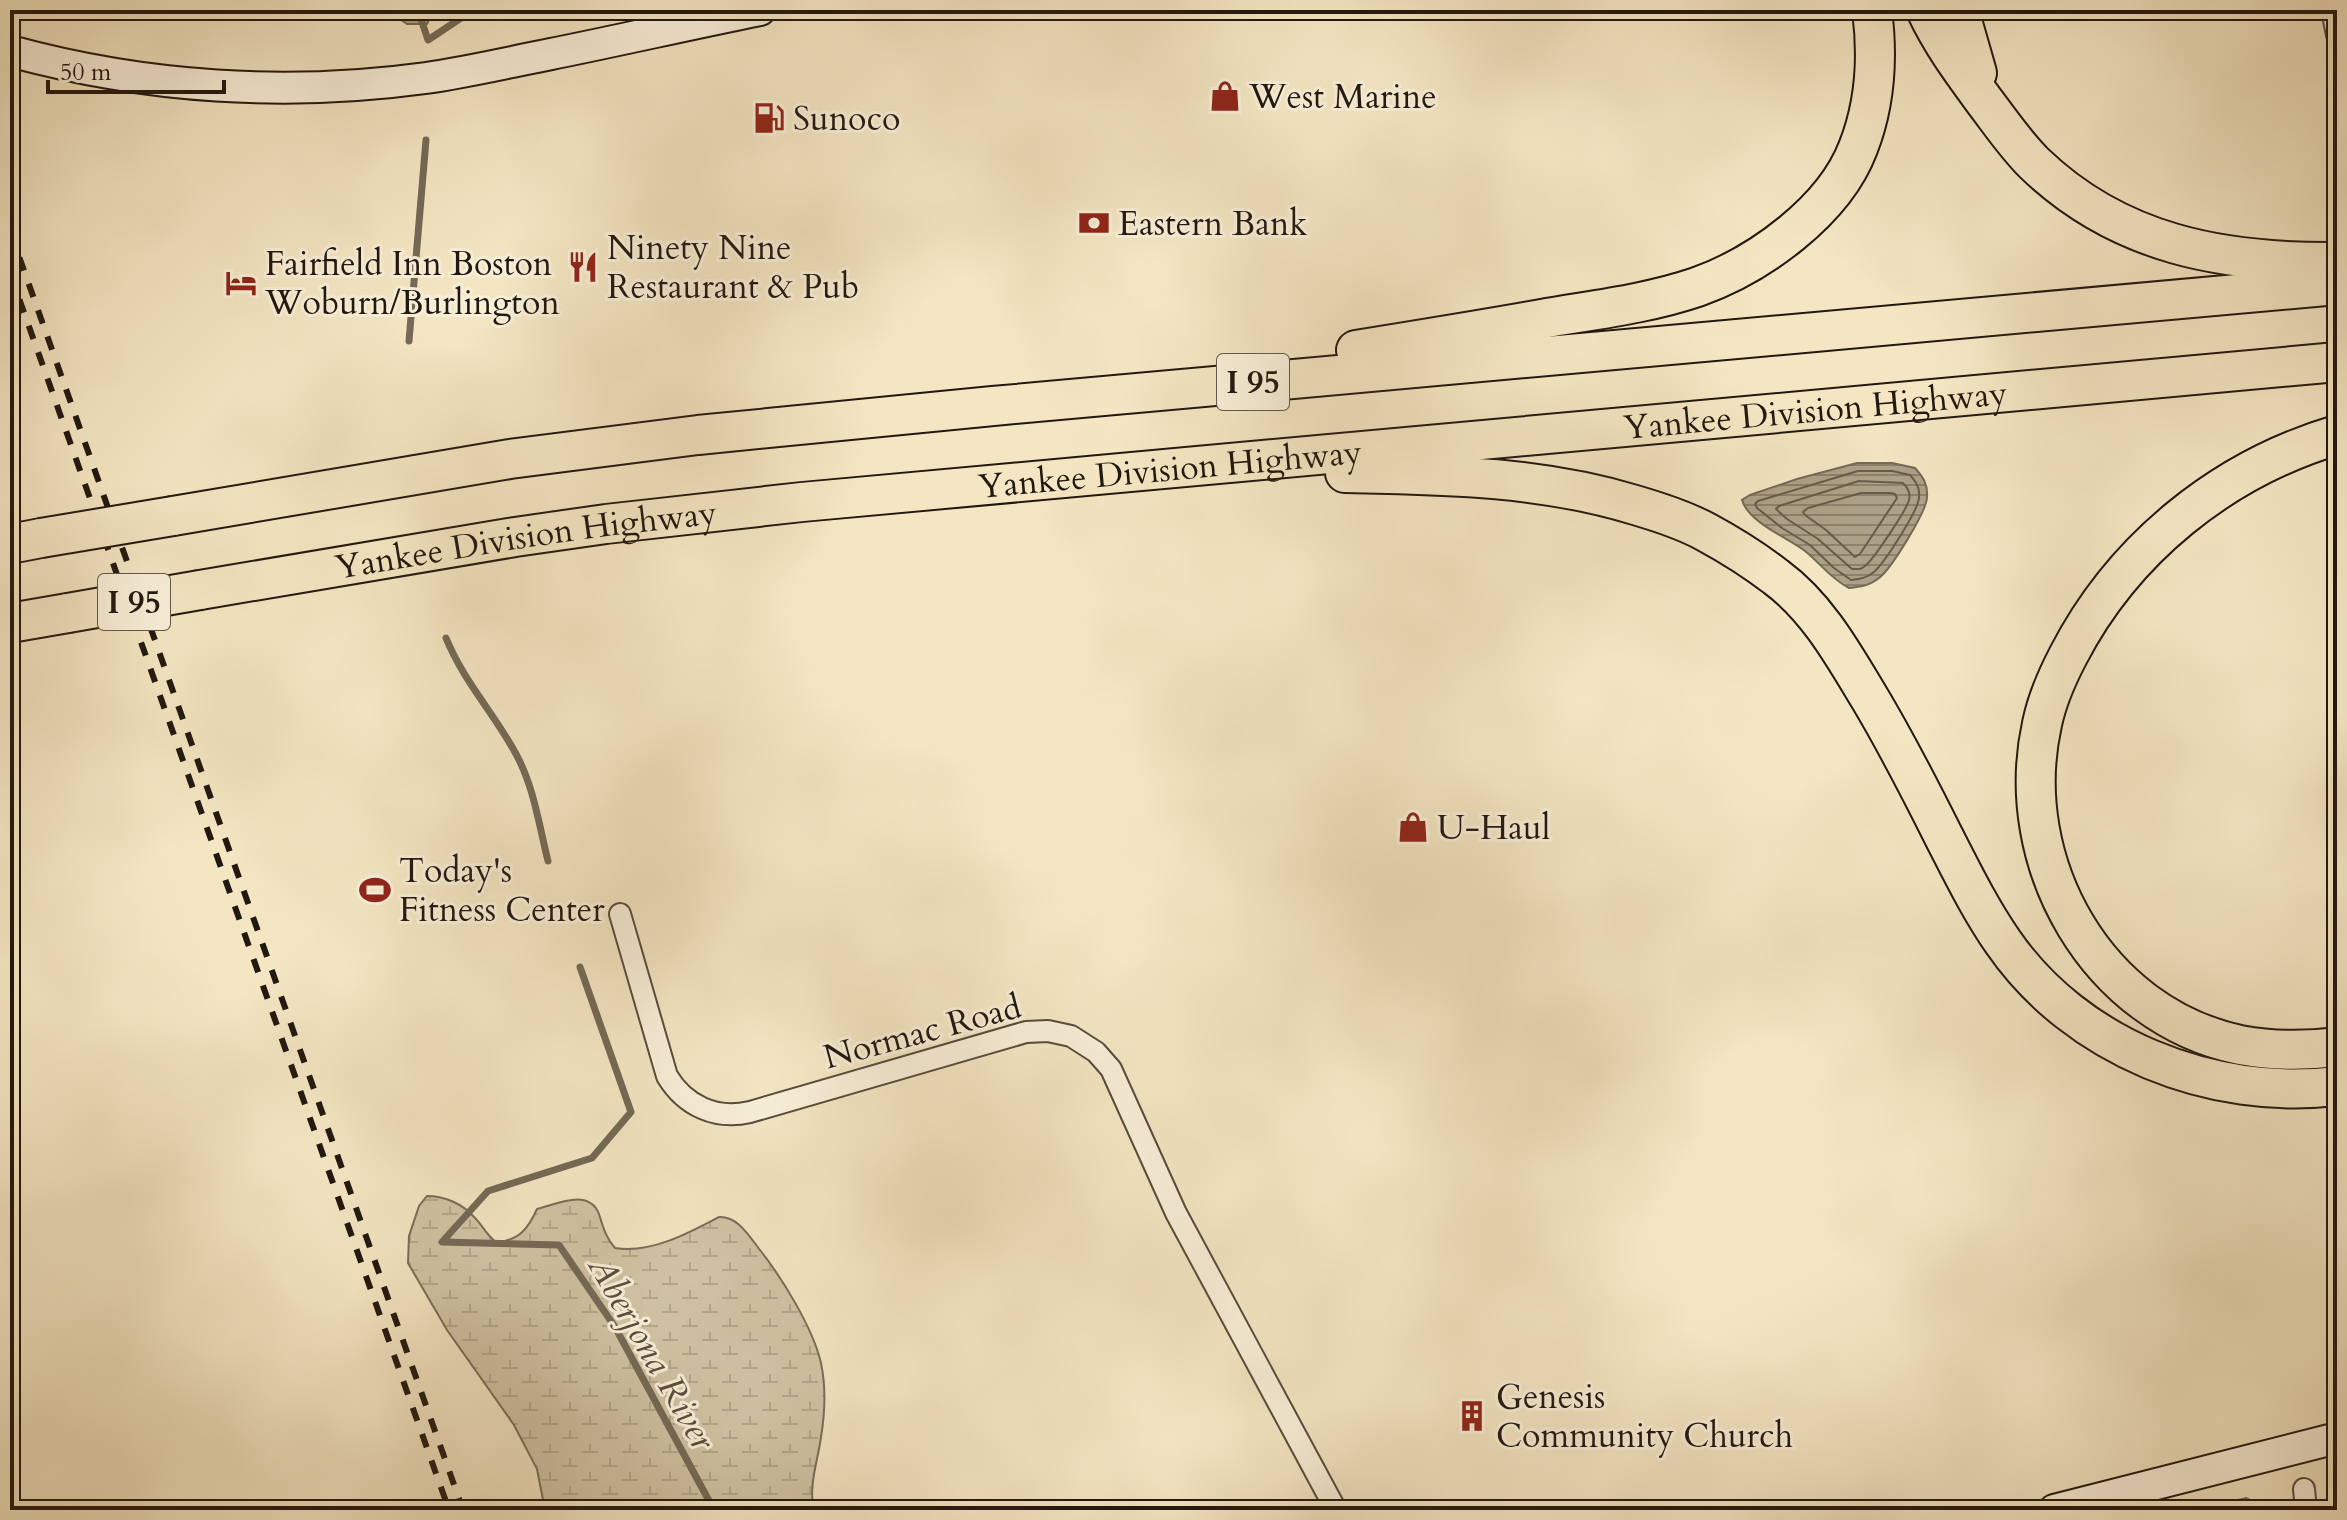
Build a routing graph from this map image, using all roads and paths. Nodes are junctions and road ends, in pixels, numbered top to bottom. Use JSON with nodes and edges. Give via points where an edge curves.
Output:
{"nodes":[{"id":1,"x":760,"y":10,"type":"edge"},
{"id":2,"x":1872,"y":10,"type":"edge"},
{"id":3,"x":1926,"y":10,"type":"edge"},
{"id":4,"x":1959,"y":10,"type":"edge"},
{"id":5,"x":2332,"y":10,"type":"edge"},
{"id":6,"x":2337,"y":35,"type":"edge"},
{"id":7,"x":10,"y":51,"type":"edge"},
{"id":8,"x":1985,"y":103,"type":"junction"},
{"id":9,"x":2337,"y":262,"type":"edge"},
{"id":10,"x":2337,"y":285,"type":"edge"},
{"id":11,"x":2337,"y":362,"type":"edge"},
{"id":12,"x":993,"y":406,"type":"junction"},
{"id":13,"x":2337,"y":435,"type":"edge"},
{"id":14,"x":1139,"y":471,"type":"junction"},
{"id":15,"x":26,"y":541,"type":"edge"},
{"id":16,"x":10,"y":623,"type":"edge"},
{"id":17,"x":620,"y":914,"type":"dead end"},
{"id":18,"x":2337,"y":1047,"type":"edge"},
{"id":19,"x":2337,"y":1086,"type":"edge"},
{"id":20,"x":2337,"y":1438,"type":"edge"},
{"id":21,"x":2304,"y":1489,"type":"dead end"},
{"id":22,"x":1336,"y":1510,"type":"edge"},
{"id":23,"x":2054,"y":1510,"type":"edge"},
{"id":24,"x":2306,"y":1510,"type":"edge"}],
"edges":[{"from":1,"to":7,"type":"main road","via":[[427,78],[334,87],[180,83]]},
{"from":2,"to":12,"type":"highway","via":[[1874,80],[1858,149],[1811,215],[1774,247],[1726,275],[1675,293],[1571,314]]},
{"from":3,"to":8,"type":"highway"},
{"from":4,"to":8,"type":"highway"},
{"from":5,"to":6,"type":"street"},
{"from":8,"to":9,"type":"highway","via":[[2052,179],[2098,212],[2144,234],[2195,249],[2280,263]]},
{"from":10,"to":12,"type":"highway","number":"I 95"},
{"from":11,"to":14,"type":"highway","name":"Yankee Division Highway","number":"I 95"},
{"from":12,"to":15,"type":"highway","number":"I 95","bridge":true,"via":[[510,459]]},
{"from":13,"to":18,"type":"highway","via":[[2243,474],[2140,553],[2104,597],[2058,676],[2042,724],[2035,787],[2042,841],[2065,907],[2097,958],[2128,989],[2170,1018],[2230,1042],[2290,1050]]},
{"from":14,"to":16,"type":"highway","name":"Yankee Division Highway","number":"I 95","bridge":true,"via":[[606,524]]},
{"from":14,"to":19,"type":"highway","via":[[1506,479],[1619,500],[1705,531],[1779,578],[1813,612],[1882,719],[2003,943],[2074,1016],[2115,1042],[2181,1071],[2257,1087]]},
{"from":17,"to":22,"type":"street","name":"Normac Road","via":[[667,1076],[690,1103],[716,1113],[750,1112],[1026,1032],[1063,1034],[1096,1052],[1115,1076],[1176,1213]]},
{"from":20,"to":23,"type":"main road"},
{"from":21,"to":24,"type":"street"}]}
